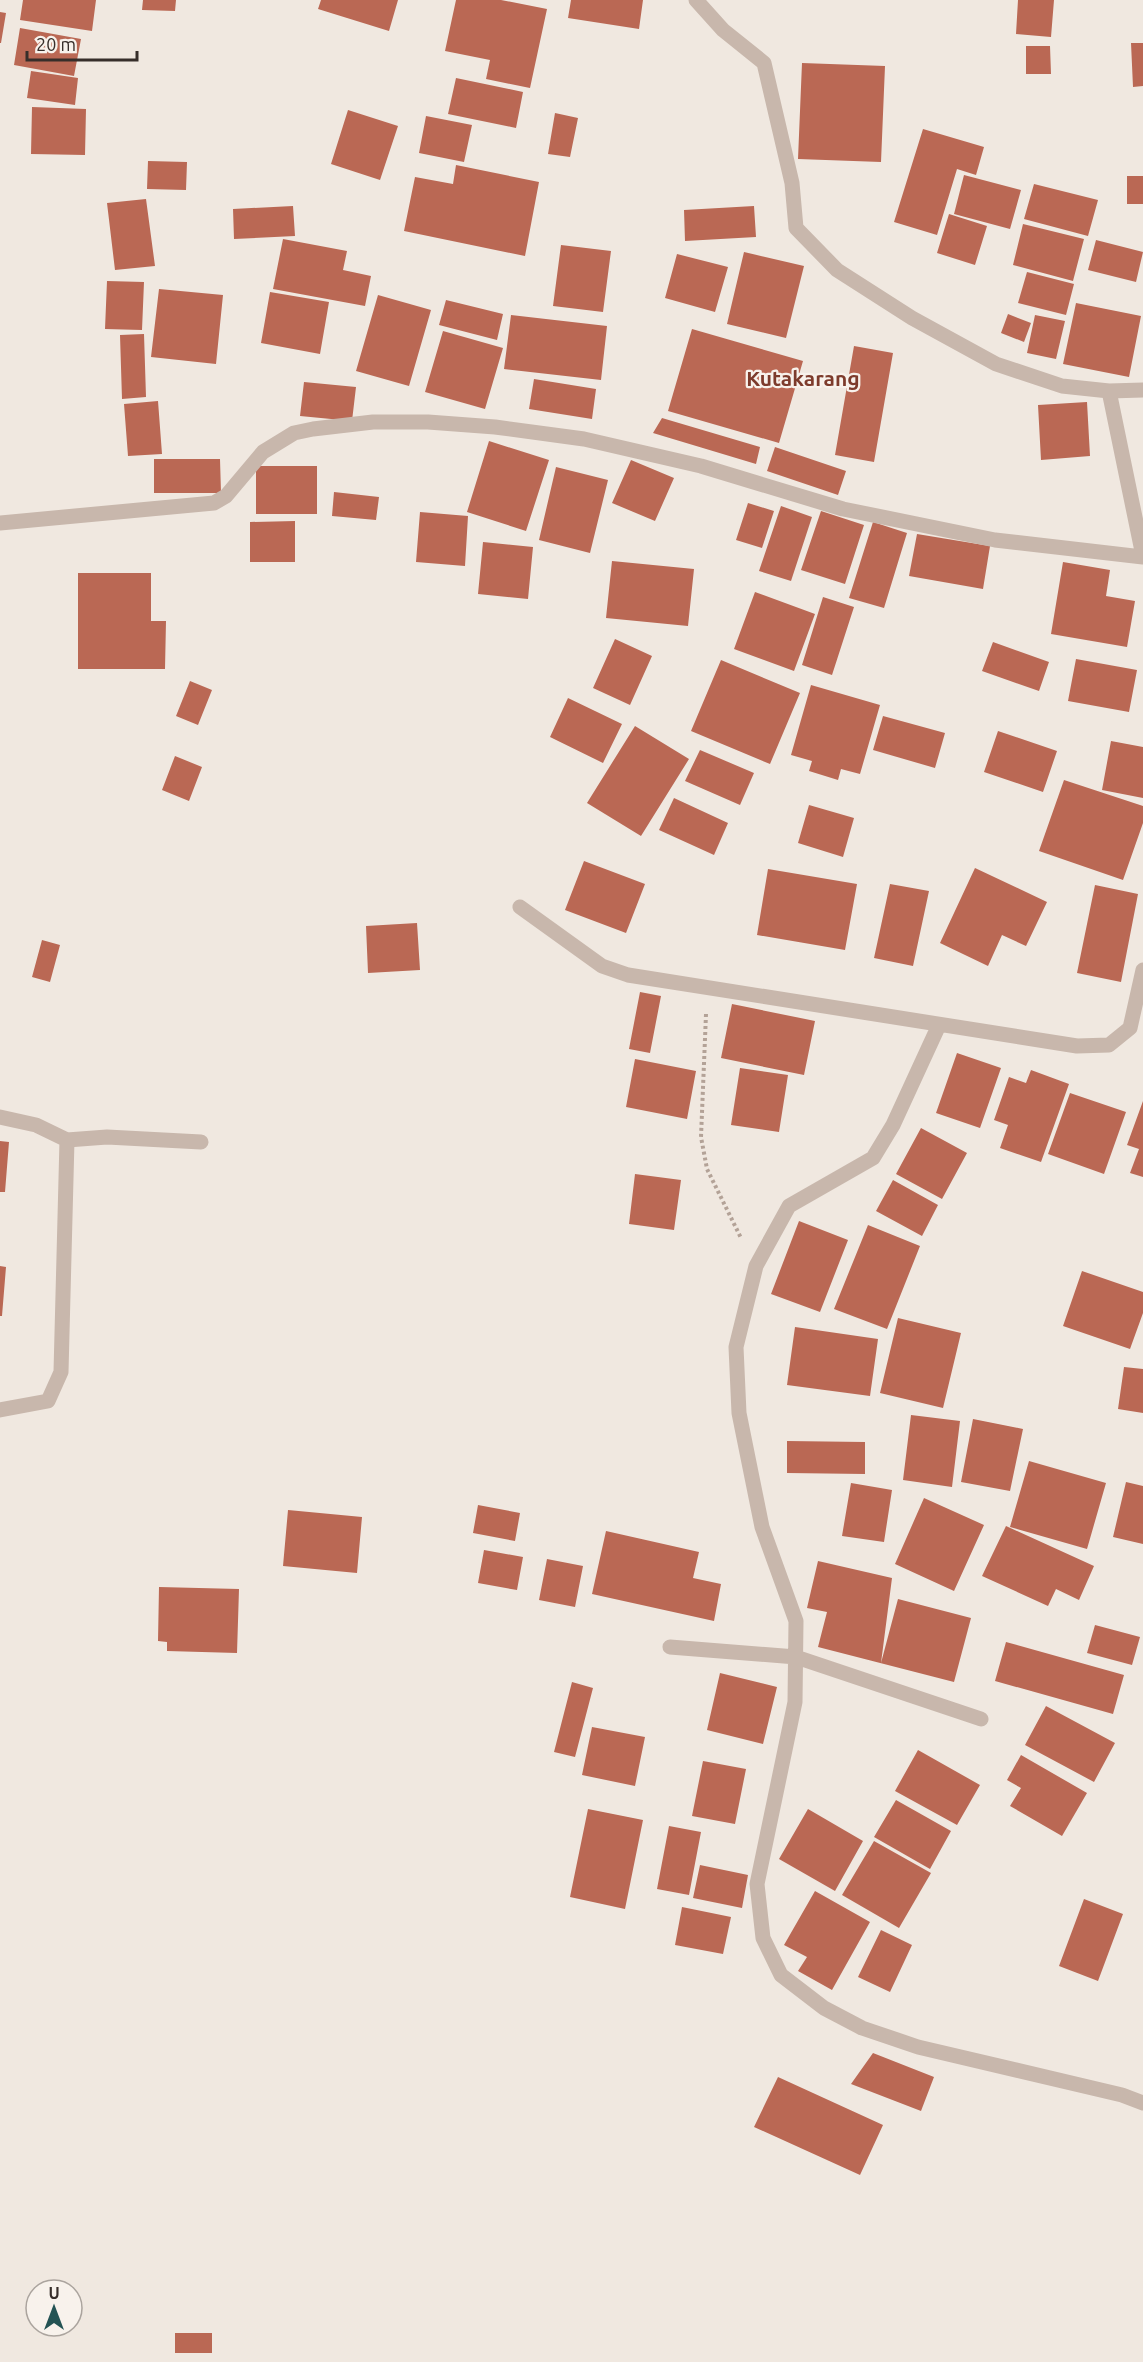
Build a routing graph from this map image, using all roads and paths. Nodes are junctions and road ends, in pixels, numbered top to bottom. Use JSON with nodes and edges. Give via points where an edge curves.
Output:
{"nodes":[{"id":1,"x":696,"y":0,"type":"edge"},
{"id":2,"x":1143,"y":390,"type":"edge"},
{"id":3,"x":1109,"y":391,"type":"junction"},
{"id":4,"x":0,"y":523,"type":"edge"},
{"id":5,"x":1143,"y":557,"type":"edge"},
{"id":6,"x":520,"y":907,"type":"dead end"},
{"id":7,"x":1143,"y":970,"type":"edge"},
{"id":8,"x":707,"y":986,"type":"junction"},
{"id":9,"x":939,"y":1025,"type":"junction"},
{"id":10,"x":1136,"y":1031,"type":"edge"},
{"id":11,"x":0,"y":1117,"type":"edge"},
{"id":12,"x":67,"y":1140,"type":"junction"},
{"id":13,"x":201,"y":1142,"type":"dead end"},
{"id":14,"x":756,"y":1266,"type":"junction"},
{"id":15,"x":0,"y":1410,"type":"edge"},
{"id":16,"x":670,"y":1647,"type":"dead end"},
{"id":17,"x":796,"y":1657,"type":"junction"},
{"id":18,"x":981,"y":1719,"type":"dead end"},
{"id":19,"x":1143,"y":2103,"type":"edge"}],
"edges":[{"from":1,"to":3,"type":"street","via":[[723,30],[764,63],[792,183],[796,228],[837,270],[912,318],[996,364],[1062,386]]},
{"from":2,"to":3,"type":"street"},
{"from":3,"to":5,"type":"street"},
{"from":4,"to":5,"type":"street","via":[[214,503],[226,496],[263,452],[294,433],[373,422],[428,422],[584,439],[701,466],[843,509],[994,540]]},
{"from":6,"to":8,"type":"street","via":[[602,966],[628,975]]},
{"from":7,"to":10,"type":"street"},
{"from":8,"to":9,"type":"street"},
{"from":8,"to":14,"type":"path","via":[[701,1137],[707,1170]]},
{"from":9,"to":10,"type":"street","via":[[1077,1046],[1108,1045]]},
{"from":9,"to":14,"type":"street","via":[[893,1125],[873,1158],[789,1206]]},
{"from":11,"to":12,"type":"street","via":[[36,1125]]},
{"from":12,"to":13,"type":"street","via":[[107,1137]]},
{"from":12,"to":15,"type":"street","via":[[61,1372],[48,1401]]},
{"from":14,"to":17,"type":"street","via":[[736,1347],[739,1413],[762,1527],[796,1621]]},
{"from":16,"to":17,"type":"street"},
{"from":17,"to":18,"type":"street"},
{"from":17,"to":19,"type":"street","via":[[795,1702],[757,1884],[763,1938],[781,1975],[824,2008],[862,2028],[918,2047]]}]}
